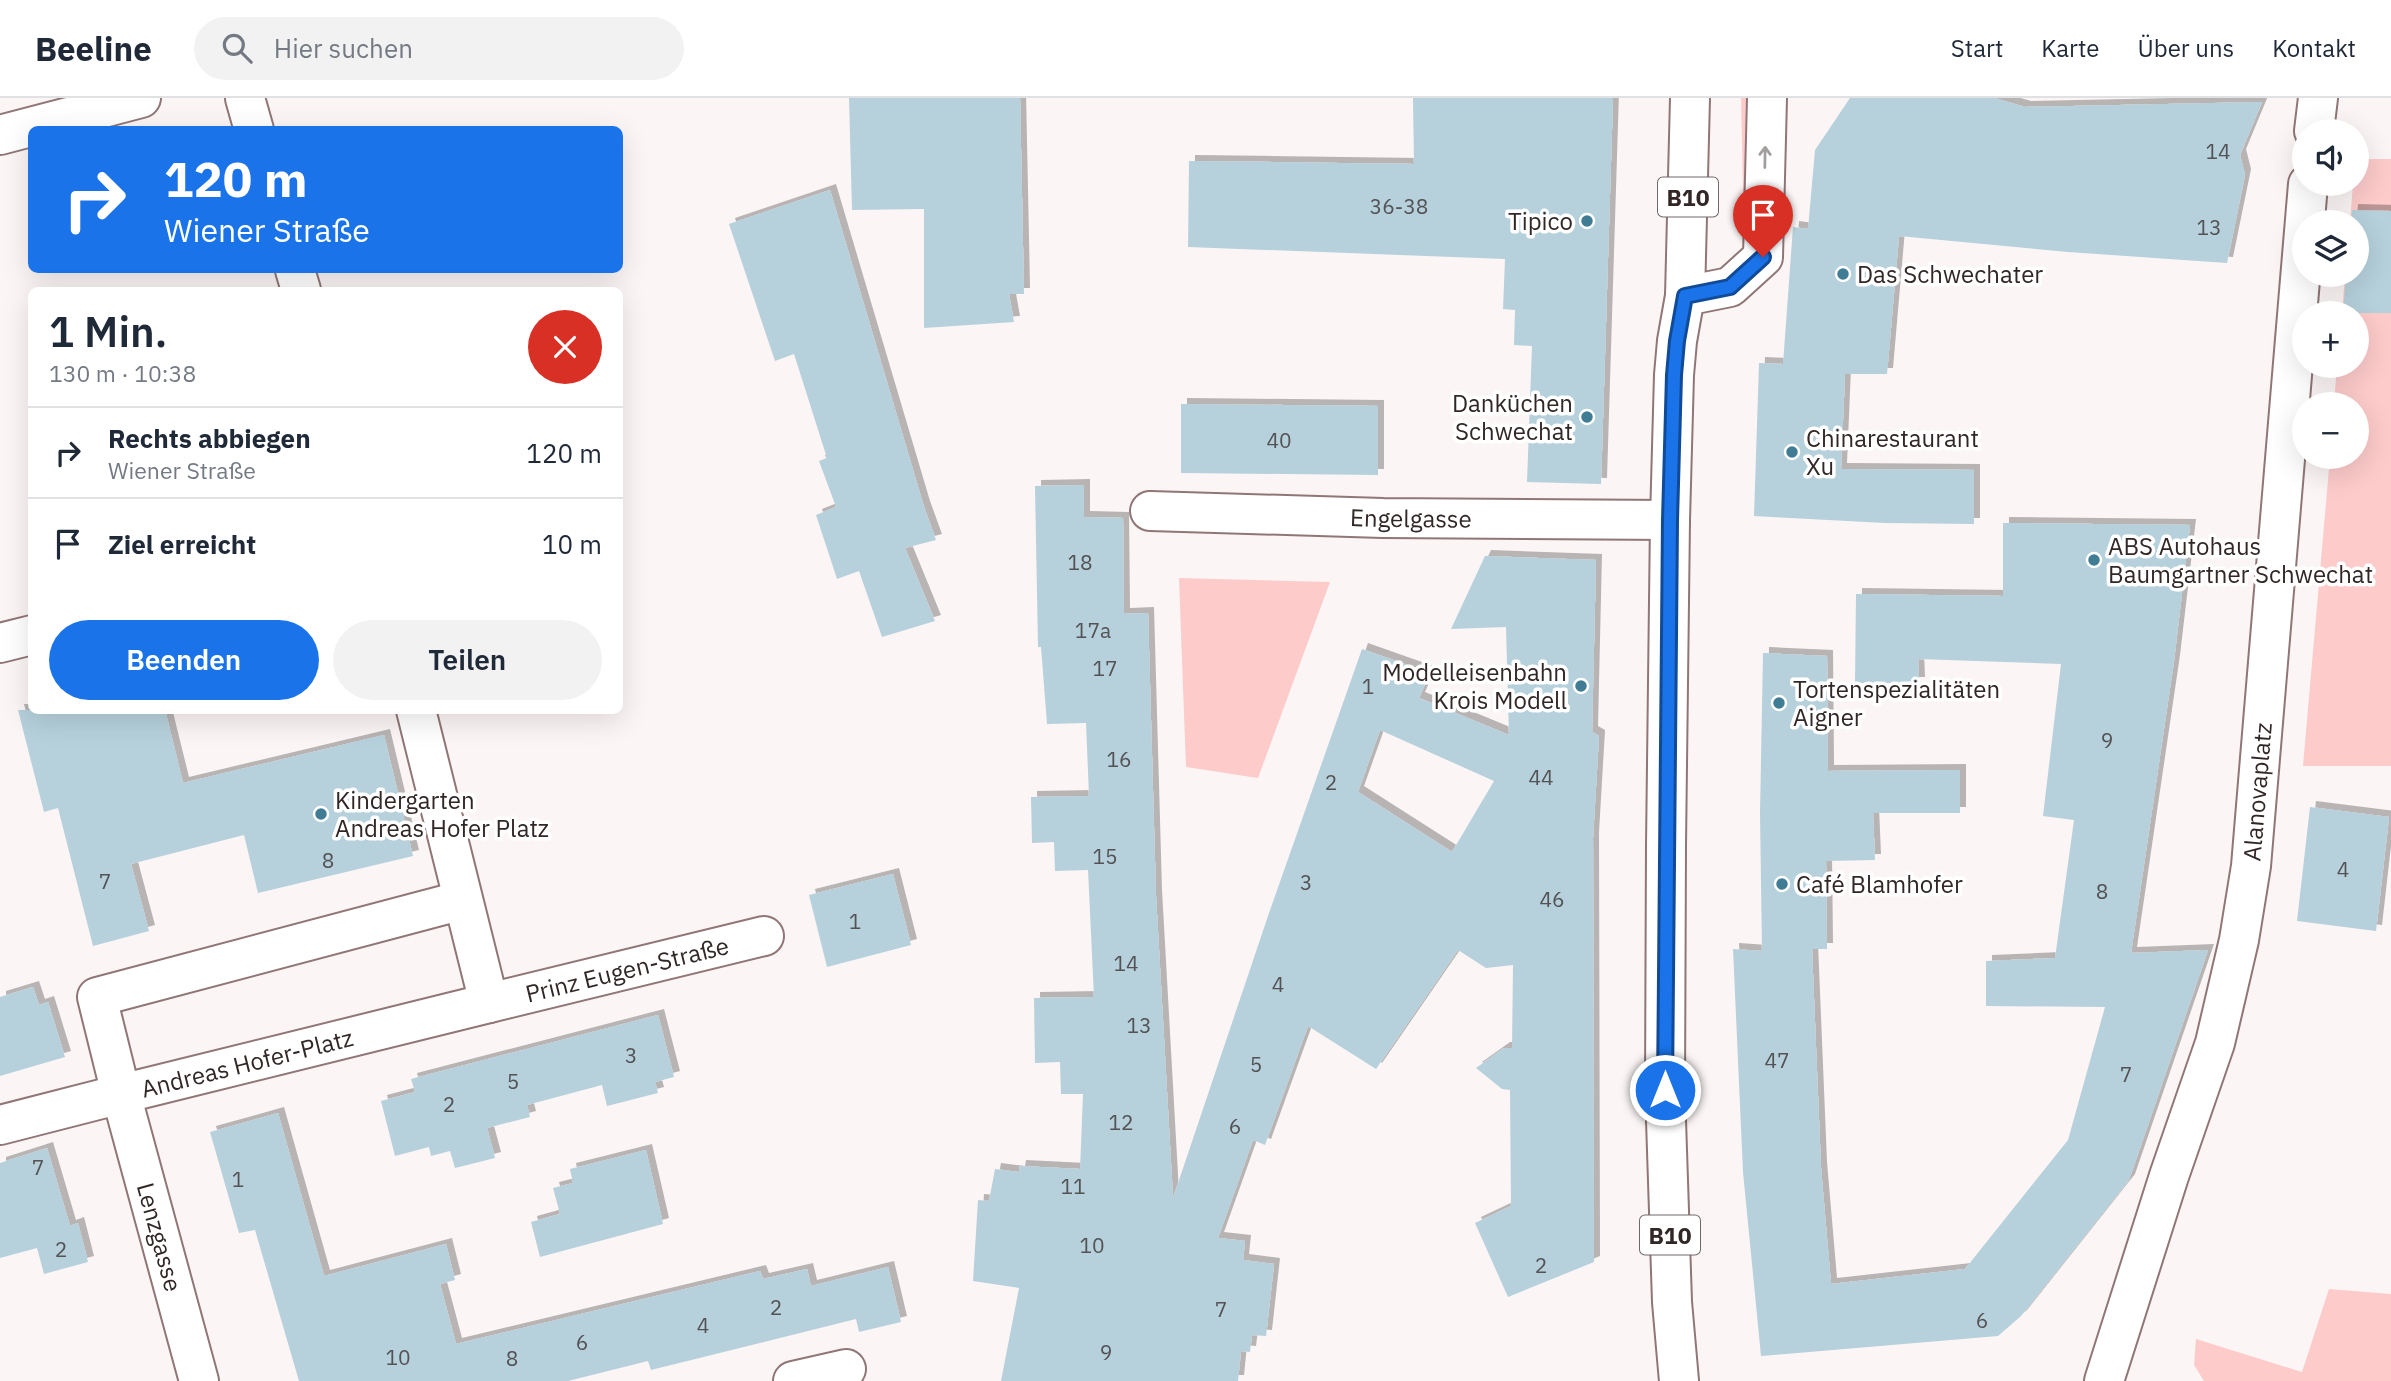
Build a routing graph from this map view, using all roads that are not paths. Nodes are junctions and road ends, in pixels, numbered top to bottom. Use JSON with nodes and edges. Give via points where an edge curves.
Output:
{"nodes":[{"id":1,"x":141,"y":98,"type":"edge"},
{"id":2,"x":245,"y":98,"type":"edge"},
{"id":3,"x":1690,"y":98,"type":"edge"},
{"id":4,"x":1767,"y":98,"type":"edge"},
{"id":5,"x":2318,"y":98,"type":"edge"},
{"id":6,"x":2315,"y":119,"type":"edge"},
{"id":7,"x":34,"y":126,"type":"edge"},
{"id":8,"x":253,"y":126,"type":"edge"},
{"id":9,"x":28,"y":128,"type":"edge"},
{"id":10,"x":0,"y":135,"type":"edge"},
{"id":11,"x":2307,"y":196,"type":"edge"},
{"id":12,"x":1685,"y":296,"type":"junction"},
{"id":13,"x":1150,"y":511,"type":"dead end"},
{"id":14,"x":1670,"y":520,"type":"junction"},
{"id":15,"x":28,"y":636,"type":"edge"},
{"id":16,"x":0,"y":643,"type":"edge"},
{"id":17,"x":417,"y":714,"type":"edge"},
{"id":18,"x":463,"y":900,"type":"junction"},
{"id":19,"x":764,"y":936,"type":"dead end"},
{"id":20,"x":489,"y":1003,"type":"junction"},
{"id":21,"x":121,"y":1094,"type":"junction"},
{"id":22,"x":0,"y":1125,"type":"edge"},
{"id":23,"x":846,"y":1369,"type":"dead end"},
{"id":24,"x":199,"y":1381,"type":"edge"},
{"id":25,"x":793,"y":1381,"type":"edge"},
{"id":26,"x":1679,"y":1381,"type":"edge"},
{"id":27,"x":2104,"y":1381,"type":"edge"}],
"edges":[{"from":1,"to":7,"type":"street"},
{"from":2,"to":8,"type":"street"},
{"from":3,"to":12,"type":"street","number":"B10"},
{"from":12,"to":4,"type":"street","one_way":true,"via":[[1730,287],[1763,257]]},
{"from":5,"to":6,"type":"street"},
{"from":9,"to":10,"type":"street"},
{"from":11,"to":27,"type":"street","name":"Alanovaplatz","via":[[2245,903],[2215,1043]]},
{"from":12,"to":14,"type":"street","number":"B10","via":[[1674,375]]},
{"from":13,"to":14,"type":"street","name":"Engelgasse"},
{"from":14,"to":26,"type":"street","number":"B10","via":[[1665,1090]]},
{"from":15,"to":16,"type":"street"},
{"from":17,"to":18,"type":"street"},
{"from":18,"to":20,"type":"street"},
{"from":18,"to":21,"type":"street","name":"Andreas Hofer-Platz","via":[[97,997]]},
{"from":19,"to":20,"type":"street","name":"Prinz Eugen-Straße"},
{"from":20,"to":21,"type":"street","name":"Andreas Hofer-Platz"},
{"from":21,"to":22,"type":"street"},
{"from":21,"to":24,"type":"street","name":"Lenzgasse"},
{"from":23,"to":25,"type":"street"}]}
